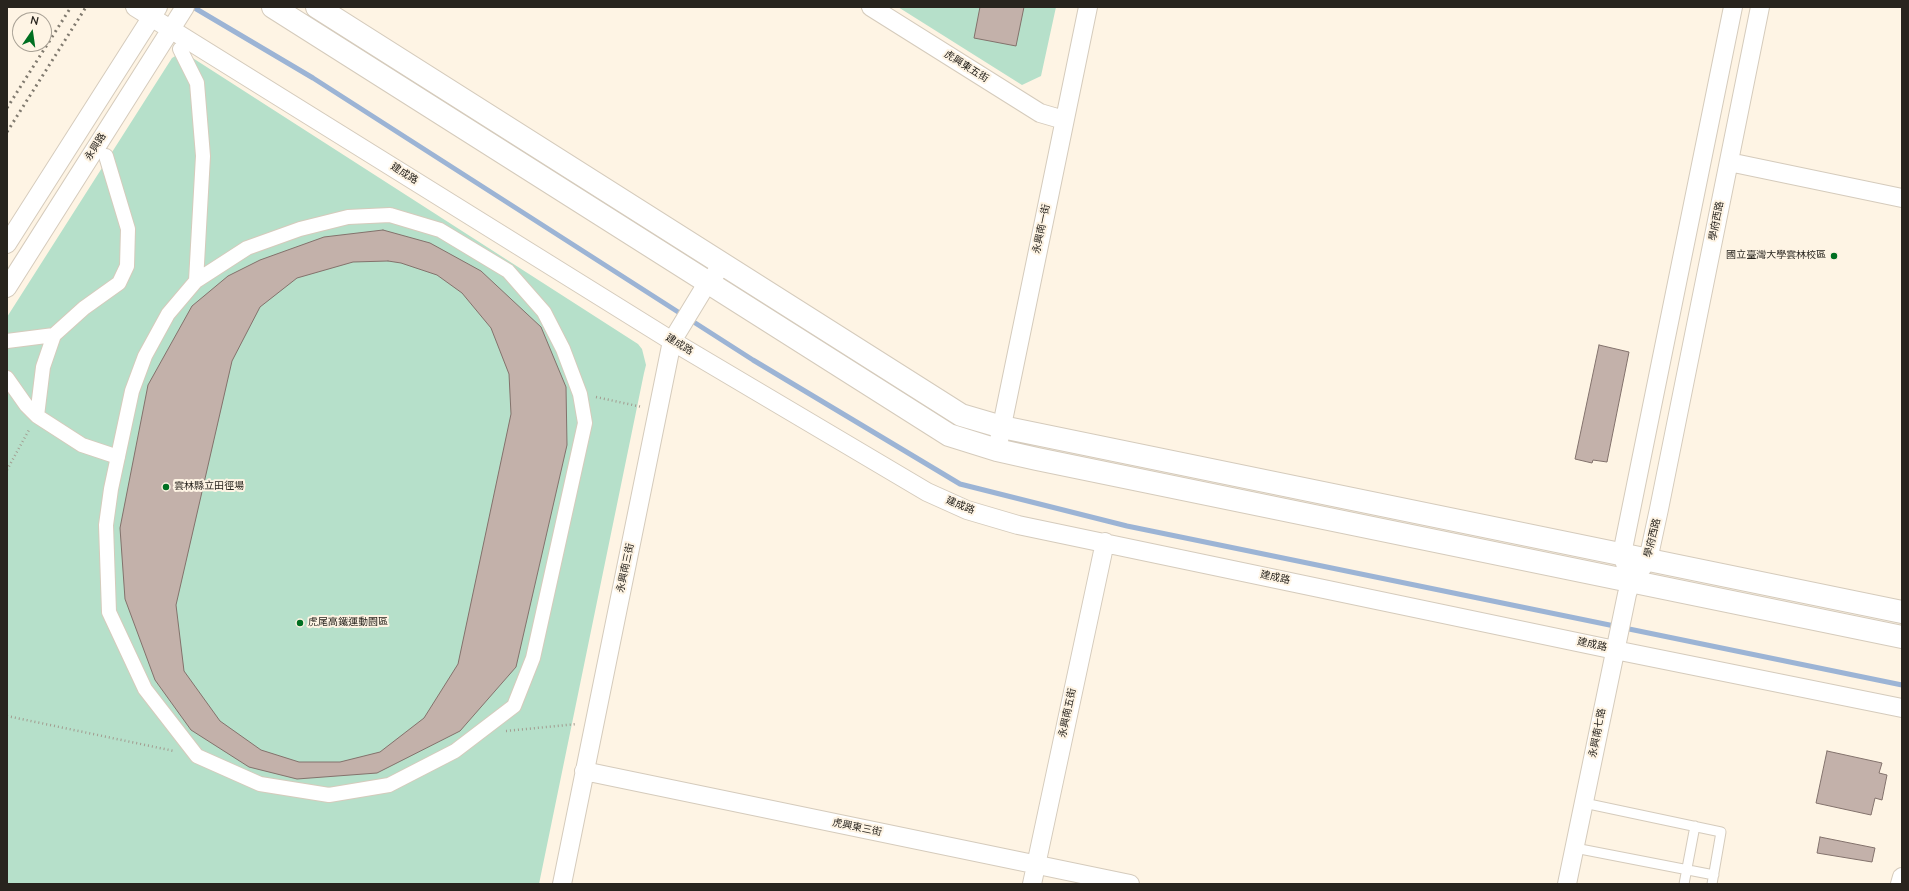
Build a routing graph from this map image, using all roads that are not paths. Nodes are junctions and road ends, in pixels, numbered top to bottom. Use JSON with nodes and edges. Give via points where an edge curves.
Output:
{"nodes":[{"id":1,"x":134,"y":7,"type":"edge"},
{"id":2,"x":273,"y":7,"type":"edge"},
{"id":3,"x":317,"y":7,"type":"edge"},
{"id":4,"x":871,"y":7,"type":"edge"},
{"id":5,"x":1088,"y":7,"type":"edge"},
{"id":6,"x":1733,"y":7,"type":"edge"},
{"id":7,"x":1760,"y":7,"type":"edge"},
{"id":8,"x":155,"y":11,"type":"edge"},
{"id":9,"x":178,"y":19,"type":"edge"},
{"id":10,"x":180,"y":49,"type":"dead end"},
{"id":11,"x":1064,"y":120,"type":"junction"},
{"id":12,"x":106,"y":156,"type":"dead end"},
{"id":13,"x":1729,"y":162,"type":"junction"},
{"id":14,"x":1902,"y":198,"type":"edge"},
{"id":15,"x":7,"y":244,"type":"edge"},
{"id":16,"x":722,"y":265,"type":"junction"},
{"id":17,"x":196,"y":281,"type":"junction"},
{"id":18,"x":706,"y":287,"type":"junction"},
{"id":19,"x":7,"y":288,"type":"edge"},
{"id":20,"x":54,"y":335,"type":"junction"},
{"id":21,"x":675,"y":336,"type":"junction"},
{"id":22,"x":7,"y":341,"type":"edge"},
{"id":23,"x":7,"y":378,"type":"edge"},
{"id":24,"x":37,"y":416,"type":"junction"},
{"id":25,"x":1002,"y":427,"type":"junction"},
{"id":26,"x":997,"y":450,"type":"junction"},
{"id":27,"x":118,"y":457,"type":"junction"},
{"id":28,"x":1105,"y":542,"type":"junction"},
{"id":29,"x":1622,"y":554,"type":"junction"},
{"id":30,"x":1648,"y":560,"type":"junction"},
{"id":31,"x":1629,"y":588,"type":"junction"},
{"id":32,"x":1902,"y":612,"type":"edge"},
{"id":33,"x":1902,"y":637,"type":"edge"},
{"id":34,"x":1616,"y":644,"type":"junction"},
{"id":35,"x":1902,"y":708,"type":"edge"},
{"id":36,"x":584,"y":771,"type":"junction"},
{"id":37,"x":1584,"y":803,"type":"junction"},
{"id":38,"x":1695,"y":826,"type":"junction"},
{"id":39,"x":1575,"y":848,"type":"junction"},
{"id":40,"x":1036,"y":866,"type":"junction"},
{"id":41,"x":1686,"y":870,"type":"junction"},
{"id":42,"x":1902,"y":877,"type":"edge"},
{"id":43,"x":1713,"y":880,"type":"edge"},
{"id":44,"x":562,"y":884,"type":"edge"},
{"id":45,"x":1032,"y":884,"type":"edge"},
{"id":46,"x":1130,"y":884,"type":"edge"},
{"id":47,"x":1567,"y":884,"type":"edge"},
{"id":48,"x":1684,"y":884,"type":"edge"},
{"id":49,"x":1900,"y":884,"type":"edge"}],
"edges":[{"from":1,"to":8,"type":"street","name":"建成路"},
{"from":2,"to":18,"type":"street"},
{"from":3,"to":16,"type":"street"},
{"from":4,"to":11,"type":"street","name":"虎興東五街","via":[[1040,113]]},
{"from":5,"to":11,"type":"street","name":"永興南一街"},
{"from":6,"to":29,"type":"street"},
{"from":7,"to":13,"type":"street","name":"學府西路"},
{"from":8,"to":9,"type":"street","name":"建成路"},
{"from":8,"to":15,"type":"street"},
{"from":9,"to":19,"type":"street","name":"永興路"},
{"from":9,"to":21,"type":"street","name":"建成路"},
{"from":10,"to":17,"type":"street","via":[[197,83],[203,156]]},
{"from":11,"to":25,"type":"street","name":"永興南一街"},
{"from":12,"to":20,"type":"street","via":[[128,229],[127,266],[119,283],[84,308]]},
{"from":13,"to":14,"type":"street"},
{"from":13,"to":30,"type":"street","name":"學府西路"},
{"from":16,"to":18,"type":"street","name":"永興南三街"},
{"from":16,"to":25,"type":"street","via":[[961,415]]},
{"from":17,"to":27,"type":"street","via":[[168,314],[145,356],[132,391]]},
{"from":17,"to":27,"type":"street","via":[[247,248],[300,229],[348,217],[390,215],[440,230],[508,271],[544,312],[563,349],[580,394],[585,423],[533,658],[514,706],[455,752],[389,785],[329,795],[260,784],[198,756],[145,689],[109,612],[106,524]]},
{"from":18,"to":21,"type":"street","name":"永興南三街"},
{"from":18,"to":26,"type":"street","via":[[949,435]]},
{"from":20,"to":22,"type":"street"},
{"from":20,"to":24,"type":"street","via":[[43,367]]},
{"from":21,"to":28,"type":"street","name":"建成路","via":[[927,492],[967,510],[1018,525]]},
{"from":21,"to":36,"type":"street","name":"永興南三街"},
{"from":23,"to":24,"type":"street"},
{"from":24,"to":27,"type":"street","via":[[82,445]]},
{"from":25,"to":26,"type":"street","name":"永興南一街"},
{"from":25,"to":29,"type":"street"},
{"from":26,"to":31,"type":"street"},
{"from":28,"to":34,"type":"street","name":"建成路"},
{"from":28,"to":40,"type":"street","name":"永興南五街"},
{"from":29,"to":30,"type":"street"},
{"from":29,"to":31,"type":"street"},
{"from":30,"to":31,"type":"street","name":"學府西路"},
{"from":30,"to":32,"type":"street"},
{"from":31,"to":33,"type":"street"},
{"from":31,"to":34,"type":"street","name":"永興南七路"},
{"from":34,"to":35,"type":"street","name":"建成路"},
{"from":34,"to":37,"type":"street","name":"永興南七路"},
{"from":36,"to":40,"type":"street","name":"虎興東三街"},
{"from":36,"to":44,"type":"street","name":"永興南三街"},
{"from":37,"to":38,"type":"lane"},
{"from":37,"to":39,"type":"street","name":"永興南七路"},
{"from":38,"to":41,"type":"lane"},
{"from":38,"to":43,"type":"lane","via":[[1721,832]]},
{"from":39,"to":41,"type":"lane"},
{"from":39,"to":47,"type":"street","name":"永興南七路"},
{"from":40,"to":45,"type":"street","name":"永興南五街"},
{"from":40,"to":46,"type":"street","name":"虎興東三街"},
{"from":41,"to":43,"type":"lane"},
{"from":41,"to":48,"type":"lane"},
{"from":42,"to":49,"type":"street"}]}
